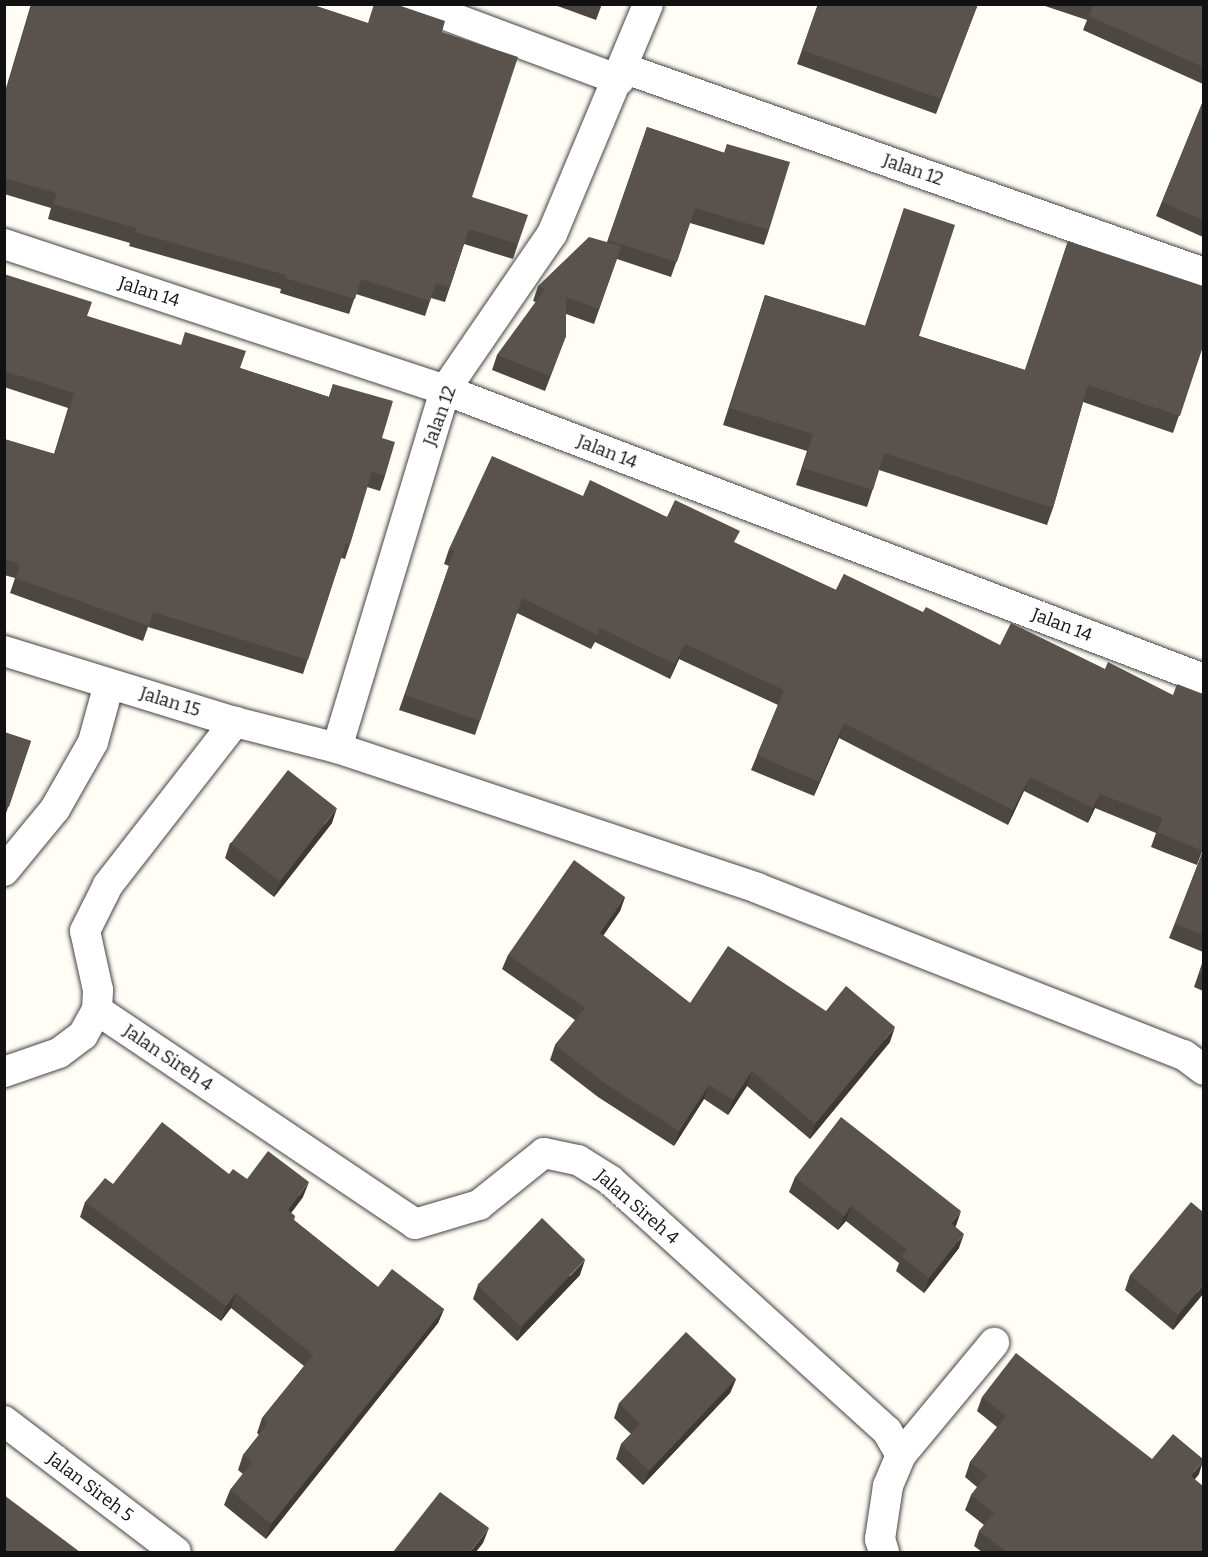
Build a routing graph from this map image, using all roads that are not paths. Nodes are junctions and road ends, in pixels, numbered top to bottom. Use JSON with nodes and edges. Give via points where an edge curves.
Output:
{"nodes":[{"id":1,"x":416,"y":4,"type":"edge"},
{"id":2,"x":648,"y":4,"type":"edge"},
{"id":3,"x":621,"y":74,"type":"junction"},
{"id":4,"x":4,"y":244,"type":"edge"},
{"id":5,"x":1203,"y":273,"type":"edge"},
{"id":6,"x":445,"y":390,"type":"junction"},
{"id":7,"x":4,"y":651,"type":"edge"},
{"id":8,"x":1203,"y":680,"type":"edge"},
{"id":9,"x":110,"y":684,"type":"junction"},
{"id":10,"x":235,"y":722,"type":"junction"},
{"id":11,"x":337,"y":748,"type":"junction"},
{"id":12,"x":5,"y":869,"type":"edge"},
{"id":13,"x":97,"y":1010,"type":"junction"},
{"id":14,"x":1203,"y":1070,"type":"edge"},
{"id":15,"x":4,"y":1072,"type":"edge"},
{"id":16,"x":994,"y":1343,"type":"dead end"},
{"id":17,"x":4,"y":1421,"type":"edge"},
{"id":18,"x":901,"y":1455,"type":"junction"},
{"id":19,"x":176,"y":1552,"type":"edge"},
{"id":20,"x":884,"y":1552,"type":"edge"}],
"edges":[{"from":1,"to":3,"type":"street","name":"Jalan 12"},
{"from":2,"to":3,"type":"street","name":"Jalan 12"},
{"from":3,"to":5,"type":"street","name":"Jalan 12"},
{"from":3,"to":6,"type":"street","name":"Jalan 12","via":[[552,234]]},
{"from":4,"to":6,"type":"street","name":"Jalan 14"},
{"from":6,"to":8,"type":"street","name":"Jalan 14"},
{"from":6,"to":11,"type":"street","name":"Jalan 12"},
{"from":7,"to":9,"type":"street","name":"Jalan 15"},
{"from":9,"to":10,"type":"street","name":"Jalan 15"},
{"from":9,"to":12,"type":"street","via":[[93,742],[55,809]]},
{"from":10,"to":11,"type":"street","name":"Jalan 15"},
{"from":10,"to":13,"type":"street","via":[[108,885],[85,931],[98,990]]},
{"from":11,"to":14,"type":"street","name":"Jalan 15","via":[[757,888],[1184,1055]]},
{"from":13,"to":15,"type":"street","via":[[83,1035],[59,1053]]},
{"from":13,"to":18,"type":"street","name":"Jalan Sireh 4","via":[[415,1224],[479,1205],[544,1153],[579,1160],[610,1180],[886,1431]]},
{"from":16,"to":18,"type":"street"},
{"from":17,"to":19,"type":"street","name":"Jalan Sireh 5"},
{"from":18,"to":20,"type":"street","via":[[888,1486],[880,1539]]}]}
